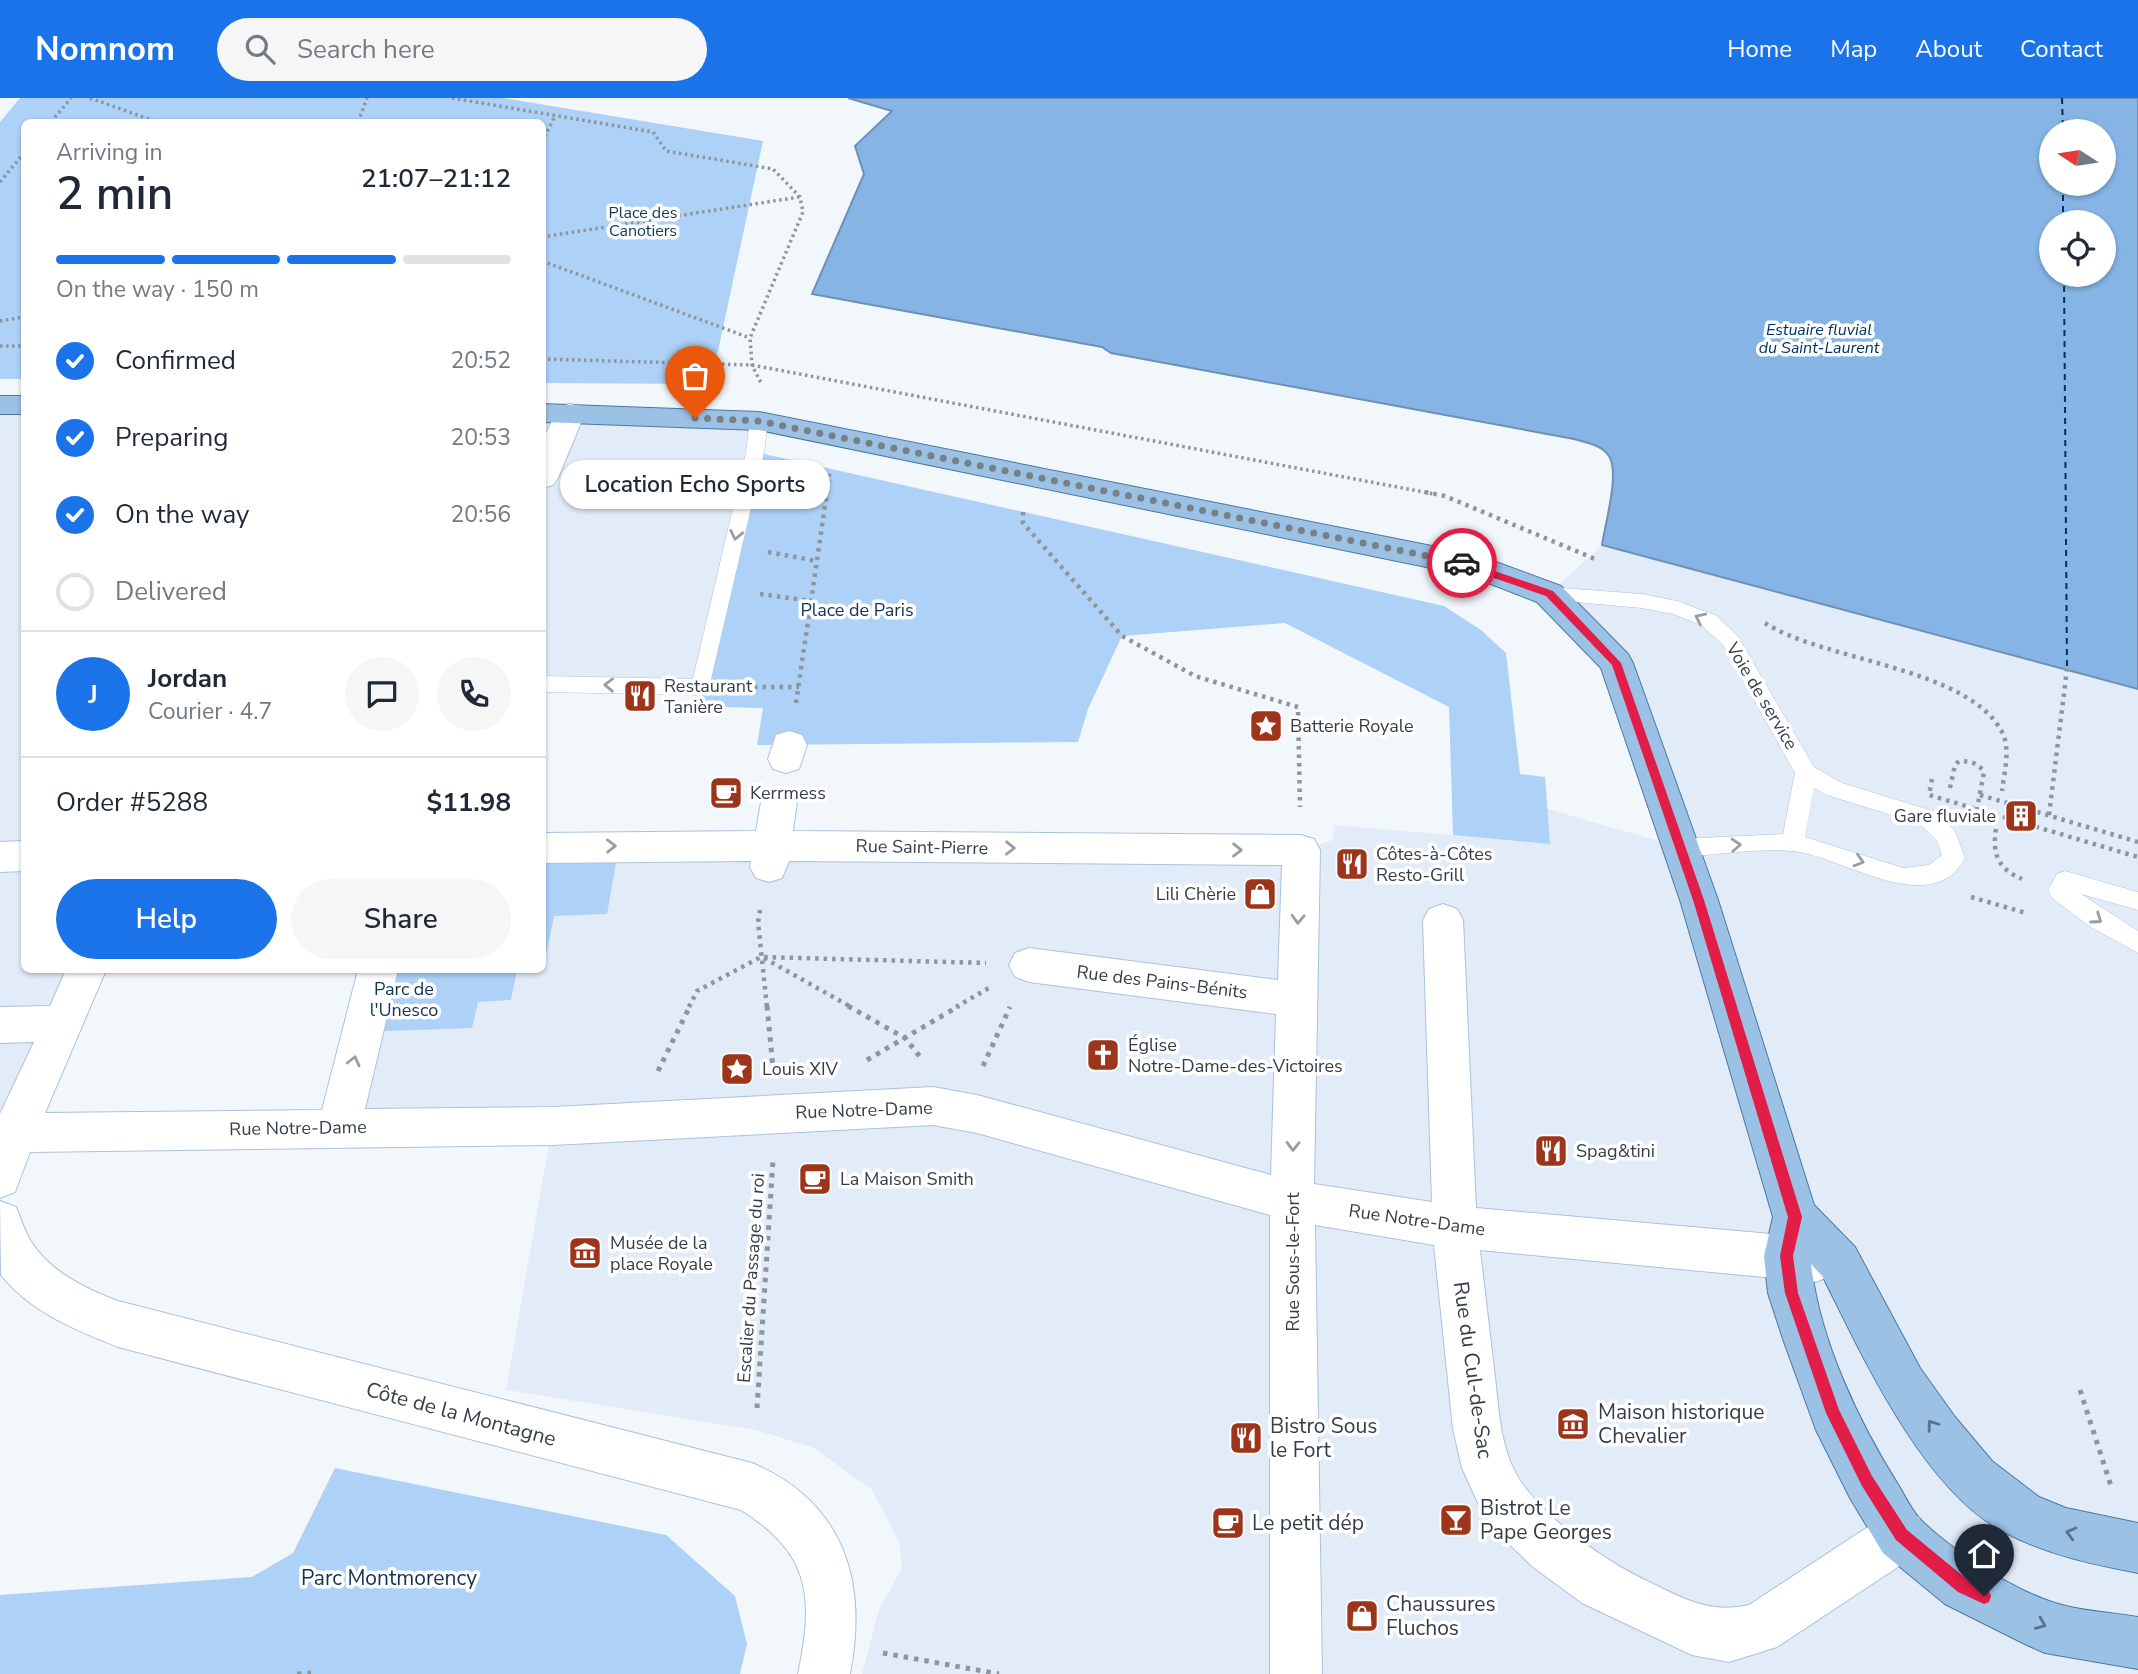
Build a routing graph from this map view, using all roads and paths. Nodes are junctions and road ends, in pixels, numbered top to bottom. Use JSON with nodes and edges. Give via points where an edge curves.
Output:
{"nodes":[{"id":1,"x":71,"y":98,"type":"edge"},
{"id":2,"x":90,"y":98,"type":"edge"},
{"id":3,"x":368,"y":98,"type":"edge"},
{"id":4,"x":452,"y":98,"type":"edge"},
{"id":5,"x":555,"y":116,"type":"junction"},
{"id":6,"x":54,"y":119,"type":"edge"},
{"id":7,"x":149,"y":119,"type":"edge"},
{"id":8,"x":359,"y":119,"type":"edge"},
{"id":9,"x":546,"y":134,"type":"edge"},
{"id":10,"x":21,"y":157,"type":"edge"},
{"id":11,"x":0,"y":182,"type":"edge"},
{"id":12,"x":800,"y":197,"type":"junction"},
{"id":13,"x":546,"y":236,"type":"edge"},
{"id":14,"x":546,"y":262,"type":"edge"},
{"id":15,"x":21,"y":318,"type":"edge"},
{"id":16,"x":0,"y":321,"type":"edge"},
{"id":17,"x":751,"y":338,"type":"junction"},
{"id":18,"x":0,"y":346,"type":"edge"},
{"id":19,"x":21,"y":346,"type":"edge"},
{"id":20,"x":752,"y":365,"type":"dead end"},
{"id":21,"x":0,"y":405,"type":"edge"},
{"id":22,"x":21,"y":405,"type":"edge"},
{"id":23,"x":556,"y":413,"type":"edge"},
{"id":24,"x":759,"y":421,"type":"junction"},
{"id":25,"x":546,"y":459,"type":"edge"},
{"id":26,"x":831,"y":467,"type":"dead end"},
{"id":27,"x":1023,"y":512,"type":"dead end"},
{"id":28,"x":734,"y":542,"type":"junction"},
{"id":29,"x":817,"y":561,"type":"junction"},
{"id":30,"x":724,"y":589,"type":"junction"},
{"id":31,"x":1549,"y":594,"type":"junction"},
{"id":32,"x":811,"y":601,"type":"junction"},
{"id":33,"x":2067,"y":669,"type":"dead end"},
{"id":34,"x":546,"y":684,"type":"edge"},
{"id":35,"x":701,"y":687,"type":"junction"},
{"id":36,"x":799,"y":687,"type":"junction"},
{"id":37,"x":787,"y":752,"type":"dead end"},
{"id":38,"x":1807,"y":773,"type":"junction"},
{"id":39,"x":1932,"y":779,"type":"dead end"},
{"id":40,"x":1949,"y":792,"type":"dead end"},
{"id":41,"x":1980,"y":794,"type":"junction"},
{"id":42,"x":779,"y":802,"type":"dead end"},
{"id":43,"x":1977,"y":809,"type":"junction"},
{"id":44,"x":2049,"y":815,"type":"junction"},
{"id":45,"x":1996,"y":829,"type":"dead end"},
{"id":46,"x":1793,"y":842,"type":"junction"},
{"id":47,"x":2138,"y":842,"type":"edge"},
{"id":48,"x":546,"y":848,"type":"edge"},
{"id":49,"x":1679,"y":848,"type":"junction"},
{"id":50,"x":1301,"y":850,"type":"junction"},
{"id":51,"x":21,"y":856,"type":"edge"},
{"id":52,"x":771,"y":856,"type":"junction"},
{"id":53,"x":0,"y":857,"type":"edge"},
{"id":54,"x":2138,"y":857,"type":"edge"},
{"id":55,"x":1902,"y":877,"type":"junction"},
{"id":56,"x":2062,"y":885,"type":"junction"},
{"id":57,"x":2138,"y":894,"type":"edge"},
{"id":58,"x":2138,"y":901,"type":"edge"},
{"id":59,"x":2033,"y":915,"type":"dead end"},
{"id":60,"x":1443,"y":920,"type":"dead end"},
{"id":61,"x":758,"y":922,"type":"dead end"},
{"id":62,"x":2138,"y":943,"type":"edge"},
{"id":63,"x":761,"y":957,"type":"junction"},
{"id":64,"x":1029,"y":965,"type":"junction"},
{"id":65,"x":85,"y":973,"type":"edge"},
{"id":66,"x":377,"y":973,"type":"edge"},
{"id":67,"x":1295,"y":999,"type":"junction"},
{"id":68,"x":61,"y":1023,"type":"junction"},
{"id":69,"x":0,"y":1025,"type":"edge"},
{"id":70,"x":905,"y":1038,"type":"junction"},
{"id":71,"x":859,"y":1065,"type":"dead end"},
{"id":72,"x":963,"y":1111,"type":"junction"},
{"id":73,"x":633,"y":1122,"type":"junction"},
{"id":74,"x":338,"y":1128,"type":"junction"},
{"id":75,"x":7,"y":1132,"type":"edge"},
{"id":76,"x":776,"y":1132,"type":"junction"},
{"id":77,"x":0,"y":1178,"type":"edge"},
{"id":78,"x":1292,"y":1201,"type":"junction"},
{"id":79,"x":0,"y":1222,"type":"edge"},
{"id":80,"x":1455,"y":1227,"type":"junction"},
{"id":81,"x":1791,"y":1237,"type":"junction"},
{"id":82,"x":757,"y":1408,"type":"dead end"},
{"id":83,"x":1901,"y":1535,"type":"junction"},
{"id":84,"x":2138,"y":1548,"type":"edge"},
{"id":85,"x":2138,"y":1643,"type":"edge"},
{"id":86,"x":881,"y":1653,"type":"dead end"},
{"id":87,"x":311,"y":1673,"type":"edge"},
{"id":88,"x":297,"y":1674,"type":"edge"},
{"id":89,"x":824,"y":1674,"type":"edge"},
{"id":90,"x":999,"y":1674,"type":"edge"},
{"id":91,"x":1296,"y":1674,"type":"edge"}],
"edges":[{"from":1,"to":6,"type":"path"},
{"from":2,"to":7,"type":"path"},
{"from":3,"to":8,"type":"path"},
{"from":4,"to":5,"type":"path"},
{"from":5,"to":9,"type":"path"},
{"from":5,"to":12,"type":"path","via":[[653,132],[666,151],[773,169]]},
{"from":10,"to":11,"type":"path"},
{"from":12,"to":13,"type":"path"},
{"from":12,"to":17,"type":"path","via":[[803,212]]},
{"from":14,"to":17,"type":"path"},
{"from":15,"to":16,"type":"path"},
{"from":17,"to":20,"type":"path"},
{"from":18,"to":19,"type":"path"},
{"from":21,"to":22,"type":"main road"},
{"from":23,"to":24,"type":"main road"},
{"from":23,"to":25,"type":"street"},
{"from":24,"to":28,"type":"lane","one_way":true},
{"from":24,"to":31,"type":"main road","via":[[1477,566]]},
{"from":26,"to":29,"type":"path"},
{"from":27,"to":50,"type":"path","via":[[1023,523],[1122,636],[1195,676],[1298,707]]},
{"from":28,"to":29,"type":"path"},
{"from":28,"to":30,"type":"lane"},
{"from":29,"to":32,"type":"path"},
{"from":30,"to":32,"type":"path"},
{"from":30,"to":35,"type":"lane"},
{"from":38,"to":31,"type":"lane","name":"Voie de service","one_way":true,"via":[[1730,640],[1708,620],[1677,607],[1642,601]]},
{"from":31,"to":49,"type":"main road","via":[[1616,663]]},
{"from":32,"to":36,"type":"path"},
{"from":33,"to":44,"type":"path"},
{"from":35,"to":34,"type":"lane","one_way":true},
{"from":35,"to":36,"type":"path"},
{"from":36,"to":37,"type":"path"},
{"from":38,"to":46,"type":"lane"},
{"from":38,"to":55,"type":"lane","via":[[1835,789],[1928,818],[1947,837],[1954,858],[1934,874]]},
{"from":39,"to":43,"type":"path","bridge":true,"via":[[1929,795]]},
{"from":40,"to":41,"type":"path","via":[[1955,765],[1964,761],[1984,772]]},
{"from":41,"to":43,"type":"path","bridge":true},
{"from":41,"to":44,"type":"path","bridge":true},
{"from":42,"to":52,"type":"street"},
{"from":43,"to":54,"type":"path","bridge":true},
{"from":44,"to":47,"type":"path","bridge":true},
{"from":45,"to":56,"type":"path","via":[[1992,849],[1996,862],[2014,876]]},
{"from":49,"to":46,"type":"lane","one_way":true},
{"from":46,"to":55,"type":"lane","one_way":true},
{"from":48,"to":52,"type":"street","name":"Rue Saint-Pierre","one_way":true},
{"from":49,"to":81,"type":"main road","via":[[1699,900]]},
{"from":52,"to":50,"type":"street","name":"Rue Saint-Pierre","one_way":true},
{"from":50,"to":67,"type":"street","name":"Rue Sous-le-Fort","one_way":true},
{"from":51,"to":53,"type":"street"},
{"from":55,"to":59,"type":"path"},
{"from":56,"to":57,"type":"lane"},
{"from":56,"to":58,"type":"lane"},
{"from":56,"to":62,"type":"lane","one_way":true,"via":[[2097,919]]},
{"from":60,"to":80,"type":"street","name":"Rue du Cul-de-Sac"},
{"from":61,"to":63,"type":"path","name":"Escalier du Passage du roi"},
{"from":63,"to":64,"type":"path"},
{"from":63,"to":70,"type":"path"},
{"from":63,"to":73,"type":"path","via":[[697,991]]},
{"from":63,"to":76,"type":"path","name":"Escalier du Passage du roi"},
{"from":64,"to":67,"type":"street","name":"Rue des Pains-Bénits"},
{"from":64,"to":70,"type":"path"},
{"from":64,"to":72,"type":"path"},
{"from":65,"to":68,"type":"street"},
{"from":74,"to":66,"type":"street","one_way":true},
{"from":67,"to":78,"type":"street","name":"Rue Sous-le-Fort","one_way":true},
{"from":68,"to":69,"type":"street"},
{"from":68,"to":75,"type":"street"},
{"from":70,"to":71,"type":"path"},
{"from":70,"to":72,"type":"path"},
{"from":72,"to":76,"type":"street","name":"Rue Notre-Dame","via":[[907,1105]]},
{"from":72,"to":78,"type":"street","name":"Rue Notre-Dame"},
{"from":73,"to":74,"type":"street","name":"Rue Notre-Dame"},
{"from":73,"to":76,"type":"street","name":"Rue Notre-Dame"},
{"from":74,"to":75,"type":"street","name":"Rue Notre-Dame"},
{"from":75,"to":77,"type":"street"},
{"from":76,"to":82,"type":"path","name":"Escalier du Passage du roi"},
{"from":78,"to":80,"type":"street","name":"Rue Notre-Dame"},
{"from":78,"to":91,"type":"street","name":"Rue Sous-le-Fort"},
{"from":79,"to":89,"type":"street","name":"Côte de la Montagne","via":[[18,1263],[38,1285],[72,1307],[118,1324],[752,1488],[788,1512],[816,1546],[832,1591],[832,1643]]},
{"from":80,"to":81,"type":"street","name":"Rue Notre-Dame"},
{"from":80,"to":83,"type":"street","name":"Rue du Cul-de-Sac","via":[[1477,1429],[1487,1468],[1501,1496],[1524,1523],[1600,1585],[1692,1629],[1729,1636],[1759,1629]]},
{"from":81,"to":83,"type":"main road","via":[[1791,1293],[1833,1413]]},
{"from":84,"to":81,"type":"main road","one_way":true,"via":[[2066,1533],[2022,1515],[1975,1478],[1903,1385],[1839,1262]]},
{"from":83,"to":85,"type":"main road","one_way":true,"via":[[1963,1586],[2045,1627]]},
{"from":86,"to":90,"type":"path"},
{"from":87,"to":88,"type":"path"}]}
